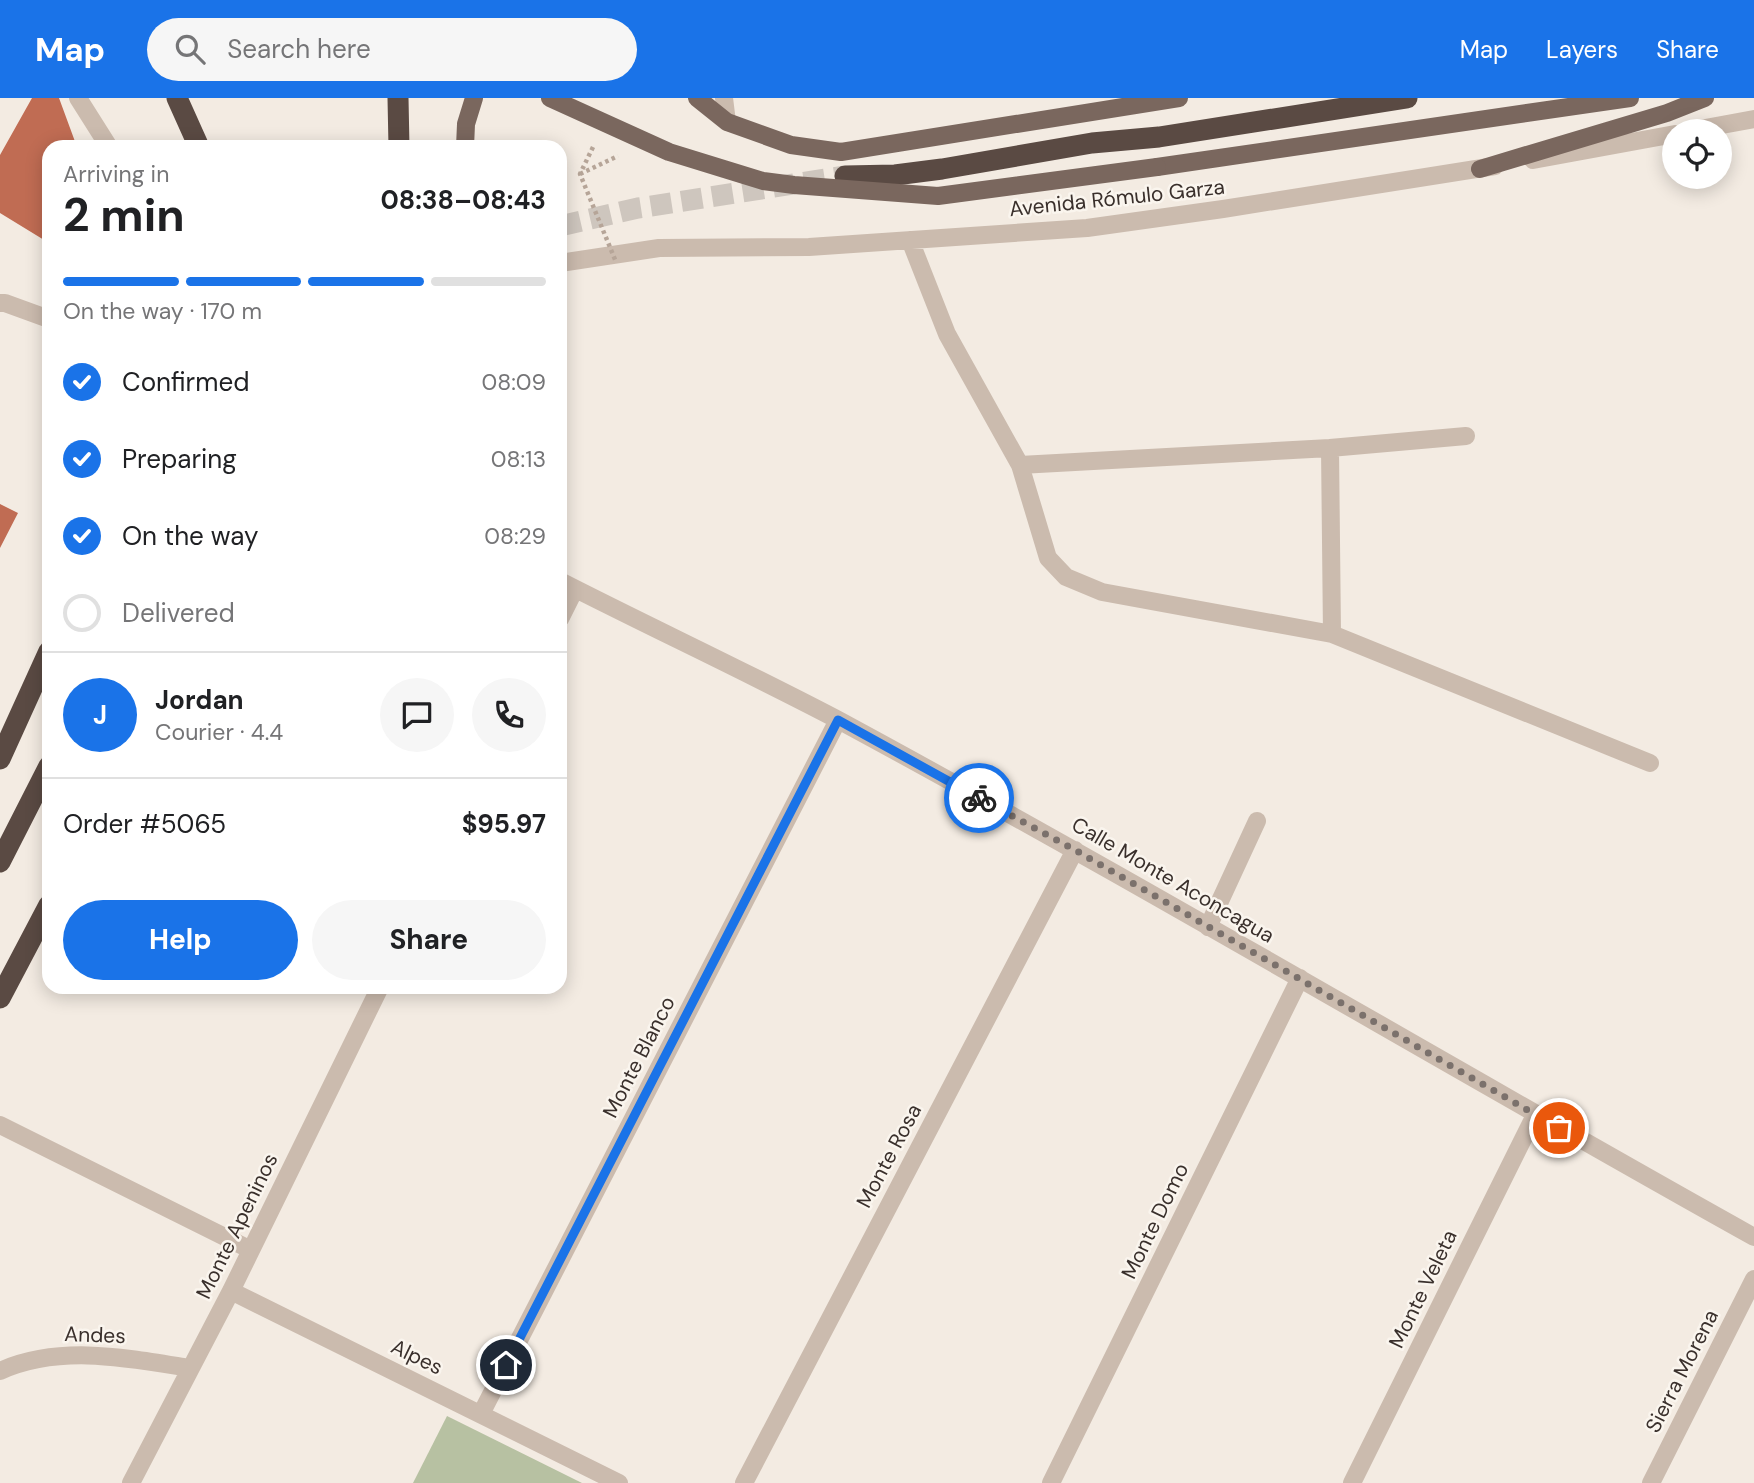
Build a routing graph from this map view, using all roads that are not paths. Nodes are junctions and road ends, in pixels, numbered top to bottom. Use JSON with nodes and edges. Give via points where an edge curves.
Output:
{"nodes":[{"id":1,"x":78,"y":98,"type":"edge"},
{"id":2,"x":177,"y":98,"type":"edge"},
{"id":3,"x":398,"y":98,"type":"edge"},
{"id":4,"x":474,"y":98,"type":"edge"},
{"id":5,"x":550,"y":98,"type":"edge"},
{"id":6,"x":697,"y":98,"type":"edge"},
{"id":7,"x":724,"y":98,"type":"edge"},
{"id":8,"x":1179,"y":98,"type":"edge"},
{"id":9,"x":1407,"y":98,"type":"edge"},
{"id":10,"x":1630,"y":98,"type":"edge"},
{"id":11,"x":1705,"y":98,"type":"edge"},
{"id":12,"x":1754,"y":119,"type":"edge"},
{"id":13,"x":727,"y":122,"type":"junction"},
{"id":14,"x":1732,"y":123,"type":"edge"},
{"id":15,"x":1662,"y":136,"type":"edge"},
{"id":16,"x":105,"y":140,"type":"edge"},
{"id":17,"x":196,"y":140,"type":"edge"},
{"id":18,"x":399,"y":140,"type":"edge"},
{"id":19,"x":465,"y":140,"type":"edge"},
{"id":20,"x":1480,"y":169,"type":"junction"},
{"id":21,"x":845,"y":176,"type":"tunnel mouth"},
{"id":22,"x":910,"y":240,"type":"junction"},
{"id":23,"x":567,"y":262,"type":"edge"},
{"id":24,"x":0,"y":303,"type":"edge"},
{"id":25,"x":42,"y":317,"type":"edge"},
{"id":26,"x":1466,"y":436,"type":"dead end"},
{"id":27,"x":1330,"y":448,"type":"junction"},
{"id":28,"x":1020,"y":465,"type":"junction"},
{"id":29,"x":567,"y":585,"type":"edge"},
{"id":30,"x":1332,"y":634,"type":"junction"},
{"id":31,"x":42,"y":666,"type":"edge"},
{"id":32,"x":838,"y":720,"type":"junction"},
{"id":33,"x":0,"y":759,"type":"edge"},
{"id":34,"x":1650,"y":763,"type":"dead end"},
{"id":35,"x":42,"y":780,"type":"edge"},
{"id":36,"x":1257,"y":821,"type":"dead end"},
{"id":37,"x":1075,"y":850,"type":"junction"},
{"id":38,"x":0,"y":862,"type":"edge"},
{"id":39,"x":42,"y":918,"type":"edge"},
{"id":40,"x":1208,"y":927,"type":"junction"},
{"id":41,"x":1300,"y":978,"type":"junction"},
{"id":42,"x":377,"y":994,"type":"edge"},
{"id":43,"x":0,"y":998,"type":"edge"},
{"id":44,"x":1535,"y":1115,"type":"junction"},
{"id":45,"x":0,"y":1125,"type":"edge"},
{"id":46,"x":1754,"y":1237,"type":"edge"},
{"id":47,"x":251,"y":1250,"type":"junction"},
{"id":48,"x":1754,"y":1279,"type":"edge"},
{"id":49,"x":231,"y":1291,"type":"junction"},
{"id":50,"x":190,"y":1368,"type":"junction"},
{"id":51,"x":0,"y":1371,"type":"edge"},
{"id":52,"x":481,"y":1414,"type":"junction"},
{"id":53,"x":131,"y":1483,"type":"edge"},
{"id":54,"x":620,"y":1483,"type":"edge"},
{"id":55,"x":744,"y":1483,"type":"edge"},
{"id":56,"x":1051,"y":1483,"type":"edge"},
{"id":57,"x":1352,"y":1483,"type":"edge"},
{"id":58,"x":1651,"y":1483,"type":"edge"}],
"edges":[{"from":1,"to":16,"type":"street"},
{"from":2,"to":17,"type":"highway"},
{"from":3,"to":18,"type":"highway"},
{"from":4,"to":19,"type":"main road"},
{"from":5,"to":10,"type":"main road","name":"Avenida Rómulo Garza","bridge":true,"via":[[669,152],[763,181],[938,196]]},
{"from":6,"to":13,"type":"main road"},
{"from":7,"to":13,"type":"street"},
{"from":8,"to":13,"type":"main road","via":[[841,152],[791,145]]},
{"from":9,"to":21,"type":"highway","via":[[942,169]]},
{"from":11,"to":20,"type":"main road"},
{"from":12,"to":14,"type":"street"},
{"from":15,"to":20,"type":"street","name":"Avenida Rómulo Garza"},
{"from":20,"to":22,"type":"street","name":"Avenida Rómulo Garza","via":[[1087,228]]},
{"from":22,"to":23,"type":"street","name":"Avenida Rómulo Garza","via":[[809,247],[659,248]]},
{"from":22,"to":28,"type":"street","via":[[947,334]]},
{"from":24,"to":25,"type":"street"},
{"from":26,"to":27,"type":"street"},
{"from":27,"to":28,"type":"street"},
{"from":27,"to":30,"type":"street"},
{"from":28,"to":30,"type":"street","via":[[1048,558],[1066,577],[1102,592]]},
{"from":29,"to":32,"type":"street","name":"Calle Monte Aconcagua"},
{"from":30,"to":34,"type":"street"},
{"from":31,"to":33,"type":"highway"},
{"from":32,"to":37,"type":"street","name":"Calle Monte Aconcagua"},
{"from":32,"to":52,"type":"street","name":"Monte Blanco"},
{"from":35,"to":38,"type":"highway"},
{"from":36,"to":40,"type":"street"},
{"from":37,"to":40,"type":"street","name":"Calle Monte Aconcagua"},
{"from":37,"to":55,"type":"street","name":"Monte Rosa"},
{"from":39,"to":43,"type":"highway"},
{"from":40,"to":41,"type":"street","name":"Calle Monte Aconcagua"},
{"from":41,"to":44,"type":"street","name":"Calle Monte Aconcagua"},
{"from":41,"to":56,"type":"street","name":"Monte Domo"},
{"from":42,"to":47,"type":"street","name":"Monte Apeninos"},
{"from":44,"to":46,"type":"street","name":"Calle Monte Aconcagua"},
{"from":44,"to":57,"type":"street","name":"Monte Veleta"},
{"from":45,"to":47,"type":"street"},
{"from":47,"to":49,"type":"street","name":"Monte Apeninos"},
{"from":48,"to":58,"type":"street","name":"Sierra Morena"},
{"from":49,"to":50,"type":"street","name":"Monte Apeninos"},
{"from":49,"to":52,"type":"street","name":"Alpes"},
{"from":50,"to":51,"type":"street","name":"Andes","via":[[116,1356],[60,1355]]},
{"from":50,"to":53,"type":"street","name":"Monte Apeninos"},
{"from":52,"to":54,"type":"street","name":"Alpes"}]}
